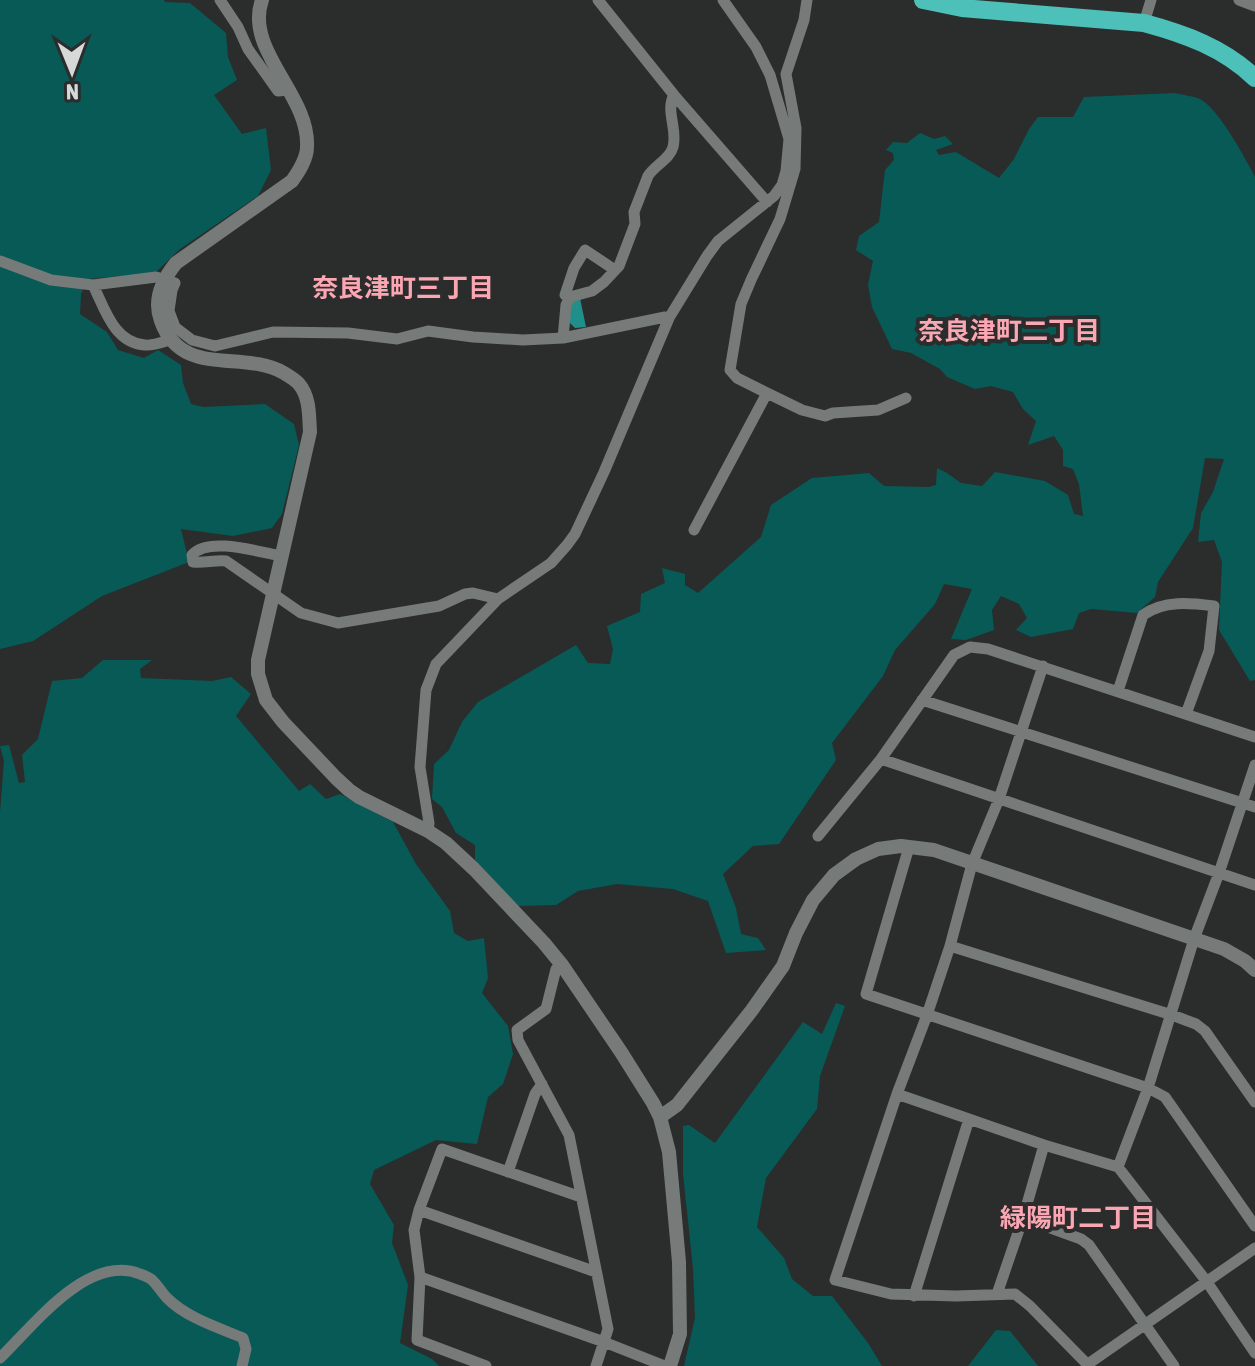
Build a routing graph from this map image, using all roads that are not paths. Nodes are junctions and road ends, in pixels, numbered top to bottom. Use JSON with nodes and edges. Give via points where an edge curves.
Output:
{"nodes":[{"id":1,"x":220,"y":0,"type":"edge"},
{"id":2,"x":262,"y":0,"type":"edge"},
{"id":3,"x":598,"y":0,"type":"edge"},
{"id":4,"x":723,"y":0,"type":"edge"},
{"id":5,"x":807,"y":0,"type":"edge"},
{"id":6,"x":923,"y":0,"type":"edge"},
{"id":7,"x":1151,"y":0,"type":"edge"},
{"id":8,"x":1239,"y":0,"type":"edge"},
{"id":9,"x":1255,"y":6,"type":"edge"},
{"id":10,"x":1144,"y":23,"type":"junction"},
{"id":11,"x":1255,"y":78,"type":"edge"},
{"id":12,"x":289,"y":90,"type":"junction"},
{"id":13,"x":674,"y":95,"type":"junction"},
{"id":14,"x":767,"y":202,"type":"junction"},
{"id":15,"x":0,"y":261,"type":"edge"},
{"id":16,"x":615,"y":270,"type":"junction"},
{"id":17,"x":165,"y":279,"type":"junction"},
{"id":18,"x":93,"y":285,"type":"junction"},
{"id":19,"x":570,"y":297,"type":"junction"},
{"id":20,"x":669,"y":318,"type":"junction"},
{"id":21,"x":563,"y":338,"type":"junction"},
{"id":22,"x":170,"y":340,"type":"junction"},
{"id":23,"x":767,"y":393,"type":"junction"},
{"id":24,"x":906,"y":398,"type":"dead end"},
{"id":25,"x":694,"y":530,"type":"dead end"},
{"id":26,"x":281,"y":556,"type":"junction"},
{"id":27,"x":498,"y":599,"type":"junction"},
{"id":28,"x":1043,"y":666,"type":"junction"},
{"id":29,"x":1118,"y":691,"type":"junction"},
{"id":30,"x":922,"y":700,"type":"junction"},
{"id":31,"x":1186,"y":714,"type":"junction"},
{"id":32,"x":1021,"y":731,"type":"junction"},
{"id":33,"x":1255,"y":737,"type":"edge"},
{"id":34,"x":881,"y":759,"type":"junction"},
{"id":35,"x":1255,"y":765,"type":"edge"},
{"id":36,"x":999,"y":799,"type":"junction"},
{"id":37,"x":1242,"y":803,"type":"junction"},
{"id":38,"x":1255,"y":807,"type":"edge"},
{"id":39,"x":428,"y":831,"type":"junction"},
{"id":40,"x":818,"y":836,"type":"dead end"},
{"id":41,"x":909,"y":847,"type":"junction"},
{"id":42,"x":972,"y":864,"type":"junction"},
{"id":43,"x":1219,"y":873,"type":"junction"},
{"id":44,"x":1255,"y":885,"type":"edge"},
{"id":45,"x":1194,"y":939,"type":"junction"},
{"id":46,"x":950,"y":946,"type":"junction"},
{"id":47,"x":562,"y":965,"type":"junction"},
{"id":48,"x":1255,"y":970,"type":"edge"},
{"id":49,"x":927,"y":1015,"type":"junction"},
{"id":50,"x":1172,"y":1015,"type":"junction"},
{"id":51,"x":542,"y":1084,"type":"junction"},
{"id":52,"x":1148,"y":1088,"type":"junction"},
{"id":53,"x":897,"y":1094,"type":"junction"},
{"id":54,"x":1255,"y":1102,"type":"edge"},
{"id":55,"x":660,"y":1117,"type":"junction"},
{"id":56,"x":969,"y":1119,"type":"junction"},
{"id":57,"x":1044,"y":1145,"type":"junction"},
{"id":58,"x":1118,"y":1167,"type":"junction"},
{"id":59,"x":508,"y":1172,"type":"junction"},
{"id":60,"x":581,"y":1197,"type":"junction"},
{"id":61,"x":419,"y":1210,"type":"junction"},
{"id":62,"x":1023,"y":1218,"type":"junction"},
{"id":63,"x":1255,"y":1226,"type":"edge"},
{"id":64,"x":1255,"y":1248,"type":"edge"},
{"id":65,"x":596,"y":1272,"type":"junction"},
{"id":66,"x":420,"y":1277,"type":"junction"},
{"id":67,"x":1207,"y":1282,"type":"junction"},
{"id":68,"x":997,"y":1294,"type":"junction"},
{"id":69,"x":914,"y":1296,"type":"junction"},
{"id":70,"x":1145,"y":1324,"type":"junction"},
{"id":71,"x":604,"y":1342,"type":"junction"},
{"id":72,"x":1255,"y":1353,"type":"edge"},
{"id":73,"x":0,"y":1358,"type":"edge"},
{"id":74,"x":1088,"y":1365,"type":"edge"},
{"id":75,"x":242,"y":1366,"type":"edge"},
{"id":76,"x":486,"y":1366,"type":"edge"},
{"id":77,"x":596,"y":1366,"type":"edge"},
{"id":78,"x":667,"y":1366,"type":"edge"},
{"id":79,"x":1174,"y":1366,"type":"edge"}],
"edges":[{"from":1,"to":12,"type":"street","via":[[278,91]]},
{"from":2,"to":12,"type":"street","via":[[264,42]]},
{"from":3,"to":13,"type":"street"},
{"from":4,"to":14,"type":"street","via":[[770,75],[789,139],[782,185]]},
{"from":5,"to":23,"type":"street","via":[[786,74],[796,128],[795,169],[780,219],[741,304],[730,370]]},
{"from":6,"to":10,"type":"highway","via":[[989,11]]},
{"from":7,"to":10,"type":"street"},
{"from":8,"to":9,"type":"street"},
{"from":10,"to":11,"type":"highway","via":[[1198,40]]},
{"from":12,"to":17,"type":"street","via":[[302,116],[307,150],[292,181],[176,263]]},
{"from":13,"to":14,"type":"street"},
{"from":13,"to":16,"type":"street","via":[[673,148],[648,176]]},
{"from":14,"to":20,"type":"street","via":[[718,241]]},
{"from":15,"to":18,"type":"street","via":[[51,280]]},
{"from":16,"to":19,"type":"street","via":[[592,291]]},
{"from":16,"to":19,"type":"street","via":[[585,250],[565,295]]},
{"from":17,"to":18,"type":"street"},
{"from":17,"to":21,"type":"street","via":[[175,283],[169,311],[175,327],[192,340],[215,346],[273,332],[397,339],[428,331],[523,340]]},
{"from":17,"to":22,"type":"street","via":[[159,315]]},
{"from":18,"to":22,"type":"street","via":[[114,329],[128,340],[147,345]]},
{"from":19,"to":21,"type":"street"},
{"from":20,"to":21,"type":"street"},
{"from":20,"to":27,"type":"street","via":[[575,534],[551,563]]},
{"from":22,"to":26,"type":"street","via":[[203,358],[272,367],[299,384],[307,400],[310,432]]},
{"from":23,"to":24,"type":"street","via":[[825,416],[878,410]]},
{"from":23,"to":25,"type":"street"},
{"from":26,"to":27,"type":"street","via":[[216,545],[192,555],[193,562],[226,561],[301,613],[338,623],[439,606],[465,594]]},
{"from":26,"to":39,"type":"street","via":[[258,660],[266,700],[349,790]]},
{"from":27,"to":39,"type":"street","via":[[436,664],[426,690],[420,767]]},
{"from":28,"to":29,"type":"street"},
{"from":28,"to":30,"type":"street","via":[[970,647],[954,655]]},
{"from":28,"to":32,"type":"street"},
{"from":29,"to":31,"type":"street"},
{"from":29,"to":31,"type":"street","via":[[1143,615],[1187,602],[1214,606],[1209,651]]},
{"from":30,"to":32,"type":"street"},
{"from":30,"to":34,"type":"street"},
{"from":31,"to":33,"type":"street"},
{"from":32,"to":36,"type":"street"},
{"from":32,"to":37,"type":"street"},
{"from":34,"to":36,"type":"street"},
{"from":34,"to":40,"type":"street"},
{"from":35,"to":37,"type":"street"},
{"from":36,"to":42,"type":"street"},
{"from":36,"to":43,"type":"street"},
{"from":37,"to":38,"type":"street"},
{"from":37,"to":43,"type":"street"},
{"from":39,"to":47,"type":"street","via":[[474,869]]},
{"from":41,"to":42,"type":"street"},
{"from":41,"to":49,"type":"street","via":[[866,994]]},
{"from":41,"to":55,"type":"street","via":[[878,849],[834,875],[813,900],[783,966],[752,1010],[677,1105]]},
{"from":42,"to":45,"type":"street"},
{"from":42,"to":46,"type":"street"},
{"from":43,"to":44,"type":"street"},
{"from":43,"to":45,"type":"street"},
{"from":45,"to":48,"type":"street","via":[[1224,949]]},
{"from":45,"to":50,"type":"street"},
{"from":46,"to":49,"type":"street"},
{"from":46,"to":50,"type":"street"},
{"from":47,"to":51,"type":"street","via":[[556,969],[546,1009],[517,1030]]},
{"from":47,"to":55,"type":"street"},
{"from":49,"to":52,"type":"street"},
{"from":49,"to":53,"type":"street"},
{"from":50,"to":52,"type":"street"},
{"from":50,"to":54,"type":"street","via":[[1205,1031]]},
{"from":51,"to":59,"type":"street"},
{"from":51,"to":60,"type":"street","via":[[569,1135]]},
{"from":52,"to":58,"type":"street"},
{"from":52,"to":63,"type":"street","via":[[1165,1097]]},
{"from":53,"to":56,"type":"street"},
{"from":53,"to":69,"type":"street","via":[[835,1280]]},
{"from":55,"to":78,"type":"street","via":[[669,1152],[679,1262],[680,1334]]},
{"from":56,"to":57,"type":"street"},
{"from":56,"to":69,"type":"street"},
{"from":57,"to":58,"type":"street"},
{"from":57,"to":62,"type":"street"},
{"from":58,"to":67,"type":"street"},
{"from":59,"to":60,"type":"street"},
{"from":59,"to":61,"type":"street","via":[[442,1149]]},
{"from":60,"to":65,"type":"street"},
{"from":61,"to":65,"type":"street"},
{"from":61,"to":66,"type":"street","via":[[414,1230]]},
{"from":62,"to":68,"type":"street"},
{"from":62,"to":70,"type":"street","via":[[1089,1245]]},
{"from":64,"to":67,"type":"street"},
{"from":65,"to":71,"type":"street","via":[[608,1329]]},
{"from":66,"to":71,"type":"street"},
{"from":66,"to":76,"type":"street","via":[[417,1340]]},
{"from":67,"to":70,"type":"street"},
{"from":67,"to":72,"type":"street"},
{"from":68,"to":69,"type":"street"},
{"from":68,"to":74,"type":"street","via":[[1015,1294]]},
{"from":70,"to":74,"type":"street"},
{"from":70,"to":79,"type":"street"},
{"from":71,"to":77,"type":"street"},
{"from":71,"to":78,"type":"street"},
{"from":73,"to":75,"type":"street","via":[[66,1292],[91,1276],[116,1269],[150,1278],[187,1313],[243,1338]]}]}
